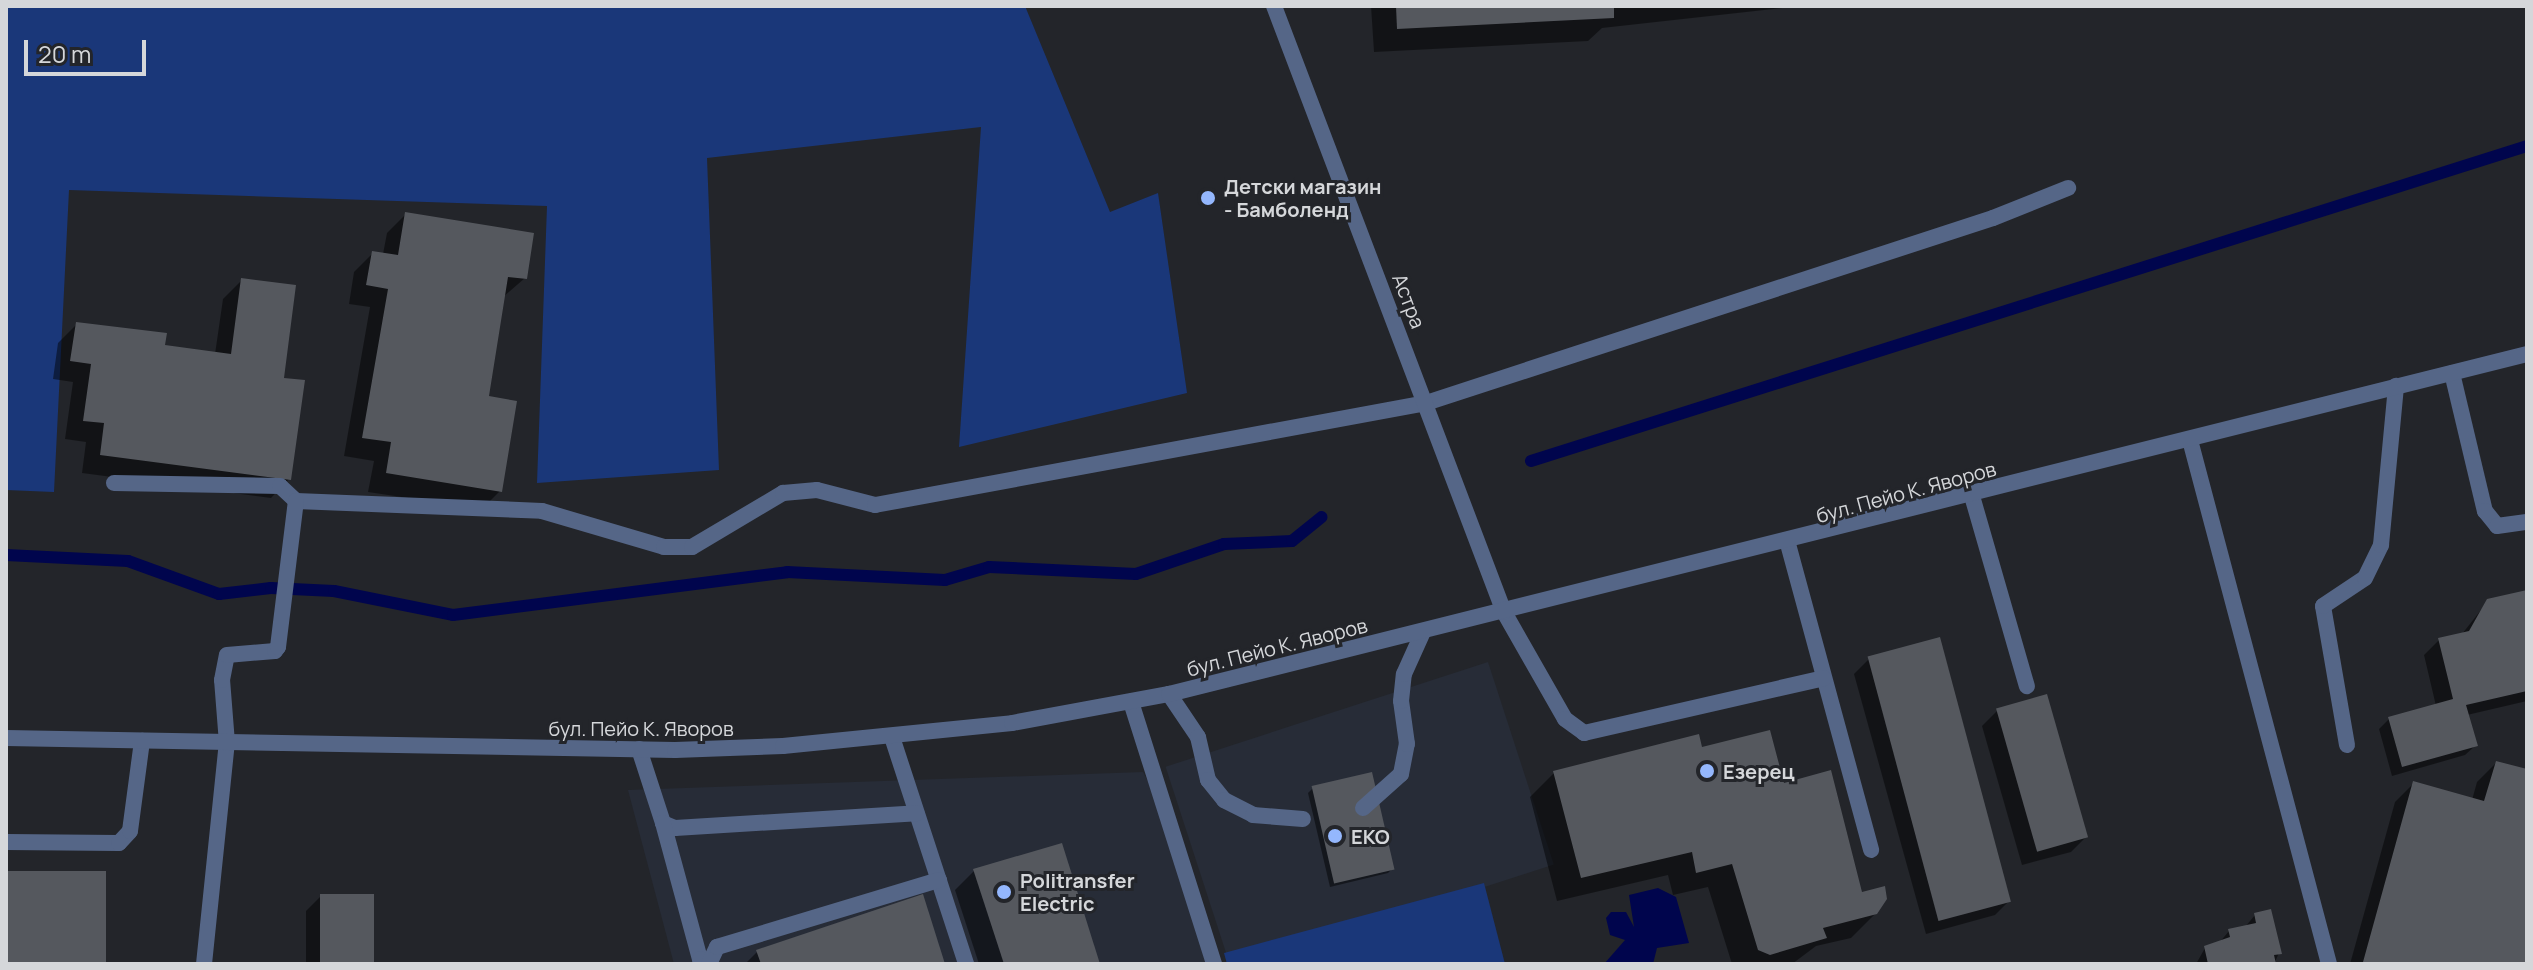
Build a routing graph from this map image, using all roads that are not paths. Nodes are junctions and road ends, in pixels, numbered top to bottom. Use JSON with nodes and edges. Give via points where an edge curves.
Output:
{"nodes":[{"id":1,"x":1274,"y":6,"type":"edge"},
{"id":2,"x":2068,"y":188,"type":"dead end"},
{"id":3,"x":2527,"y":354,"type":"edge"},
{"id":4,"x":2452,"y":373,"type":"junction"},
{"id":5,"x":2396,"y":386,"type":"junction"},
{"id":6,"x":1426,"y":403,"type":"junction"},
{"id":7,"x":2190,"y":440,"type":"junction"},
{"id":8,"x":114,"y":483,"type":"dead end"},
{"id":9,"x":1972,"y":496,"type":"junction"},
{"id":10,"x":296,"y":501,"type":"junction"},
{"id":11,"x":2527,"y":522,"type":"edge"},
{"id":12,"x":1788,"y":544,"type":"junction"},
{"id":13,"x":1504,"y":612,"type":"junction"},
{"id":14,"x":1423,"y":632,"type":"junction"},
{"id":15,"x":1824,"y":678,"type":"junction"},
{"id":16,"x":2027,"y":686,"type":"dead end"},
{"id":17,"x":1169,"y":694,"type":"junction"},
{"id":18,"x":1131,"y":702,"type":"junction"},
{"id":19,"x":892,"y":737,"type":"junction"},
{"id":20,"x":6,"y":738,"type":"edge"},
{"id":21,"x":142,"y":741,"type":"junction"},
{"id":22,"x":227,"y":743,"type":"junction"},
{"id":23,"x":2347,"y":745,"type":"dead end"},
{"id":24,"x":639,"y":749,"type":"junction"},
{"id":25,"x":1363,"y":808,"type":"dead end"},
{"id":26,"x":917,"y":813,"type":"junction"},
{"id":27,"x":1303,"y":819,"type":"dead end"},
{"id":28,"x":663,"y":823,"type":"junction"},
{"id":29,"x":6,"y":842,"type":"edge"},
{"id":30,"x":1871,"y":850,"type":"dead end"},
{"id":31,"x":939,"y":880,"type":"junction"},
{"id":32,"x":708,"y":963,"type":"edge"},
{"id":33,"x":204,"y":964,"type":"edge"},
{"id":34,"x":966,"y":964,"type":"edge"},
{"id":35,"x":1214,"y":964,"type":"edge"},
{"id":36,"x":2329,"y":964,"type":"edge"}],
"edges":[{"from":1,"to":6,"type":"street","name":"Астра"},
{"from":2,"to":6,"type":"street","via":[[1993,218]]},
{"from":3,"to":4,"type":"street","name":"бул. Пейо К. Яворов"},
{"from":4,"to":5,"type":"street","name":"бул. Пейо К. Яворов"},
{"from":4,"to":11,"type":"street","via":[[2485,511],[2497,526]]},
{"from":5,"to":7,"type":"street","name":"бул. Пейо К. Яворов"},
{"from":5,"to":23,"type":"street","via":[[2381,545],[2365,578],[2323,606]]},
{"from":6,"to":10,"type":"street","via":[[875,505],[817,490],[783,493],[692,547],[664,547],[542,511]]},
{"from":6,"to":13,"type":"street","name":"Астра"},
{"from":7,"to":9,"type":"street","name":"бул. Пейо К. Яворов"},
{"from":7,"to":36,"type":"street"},
{"from":8,"to":10,"type":"street","via":[[280,486]]},
{"from":9,"to":12,"type":"street","name":"бул. Пейо К. Яворов"},
{"from":9,"to":16,"type":"street"},
{"from":10,"to":22,"type":"street","via":[[278,647],[227,655],[222,680]]},
{"from":12,"to":13,"type":"street","name":"бул. Пейо К. Яворов"},
{"from":12,"to":15,"type":"street"},
{"from":13,"to":14,"type":"street","name":"бул. Пейо К. Яворов"},
{"from":13,"to":15,"type":"street","name":"Астра","via":[[1565,719],[1584,733]]},
{"from":14,"to":17,"type":"street","name":"бул. Пейо К. Яворов"},
{"from":14,"to":25,"type":"street","via":[[1404,674],[1401,701],[1407,744],[1401,774]]},
{"from":15,"to":30,"type":"street"},
{"from":17,"to":18,"type":"street","name":"бул. Пейо К. Яворов"},
{"from":17,"to":27,"type":"street","via":[[1198,737],[1208,780],[1224,800],[1253,815]]},
{"from":18,"to":19,"type":"street","name":"бул. Пейо К. Яворов"},
{"from":18,"to":35,"type":"street"},
{"from":19,"to":24,"type":"street","name":"бул. Пейо К. Яворов"},
{"from":19,"to":26,"type":"street"},
{"from":20,"to":21,"type":"street","name":"бул. Пейо К. Яворов"},
{"from":21,"to":22,"type":"street","name":"бул. Пейо К. Яворов"},
{"from":21,"to":29,"type":"street","via":[[130,831],[119,843]]},
{"from":22,"to":24,"type":"street","name":"бул. Пейо К. Яворов"},
{"from":22,"to":33,"type":"street"},
{"from":24,"to":28,"type":"street"},
{"from":26,"to":28,"type":"street","via":[[675,828]]},
{"from":26,"to":31,"type":"street"},
{"from":28,"to":32,"type":"street","via":[[700,959]]},
{"from":31,"to":32,"type":"street","via":[[717,947]]},
{"from":31,"to":34,"type":"street"}]}
